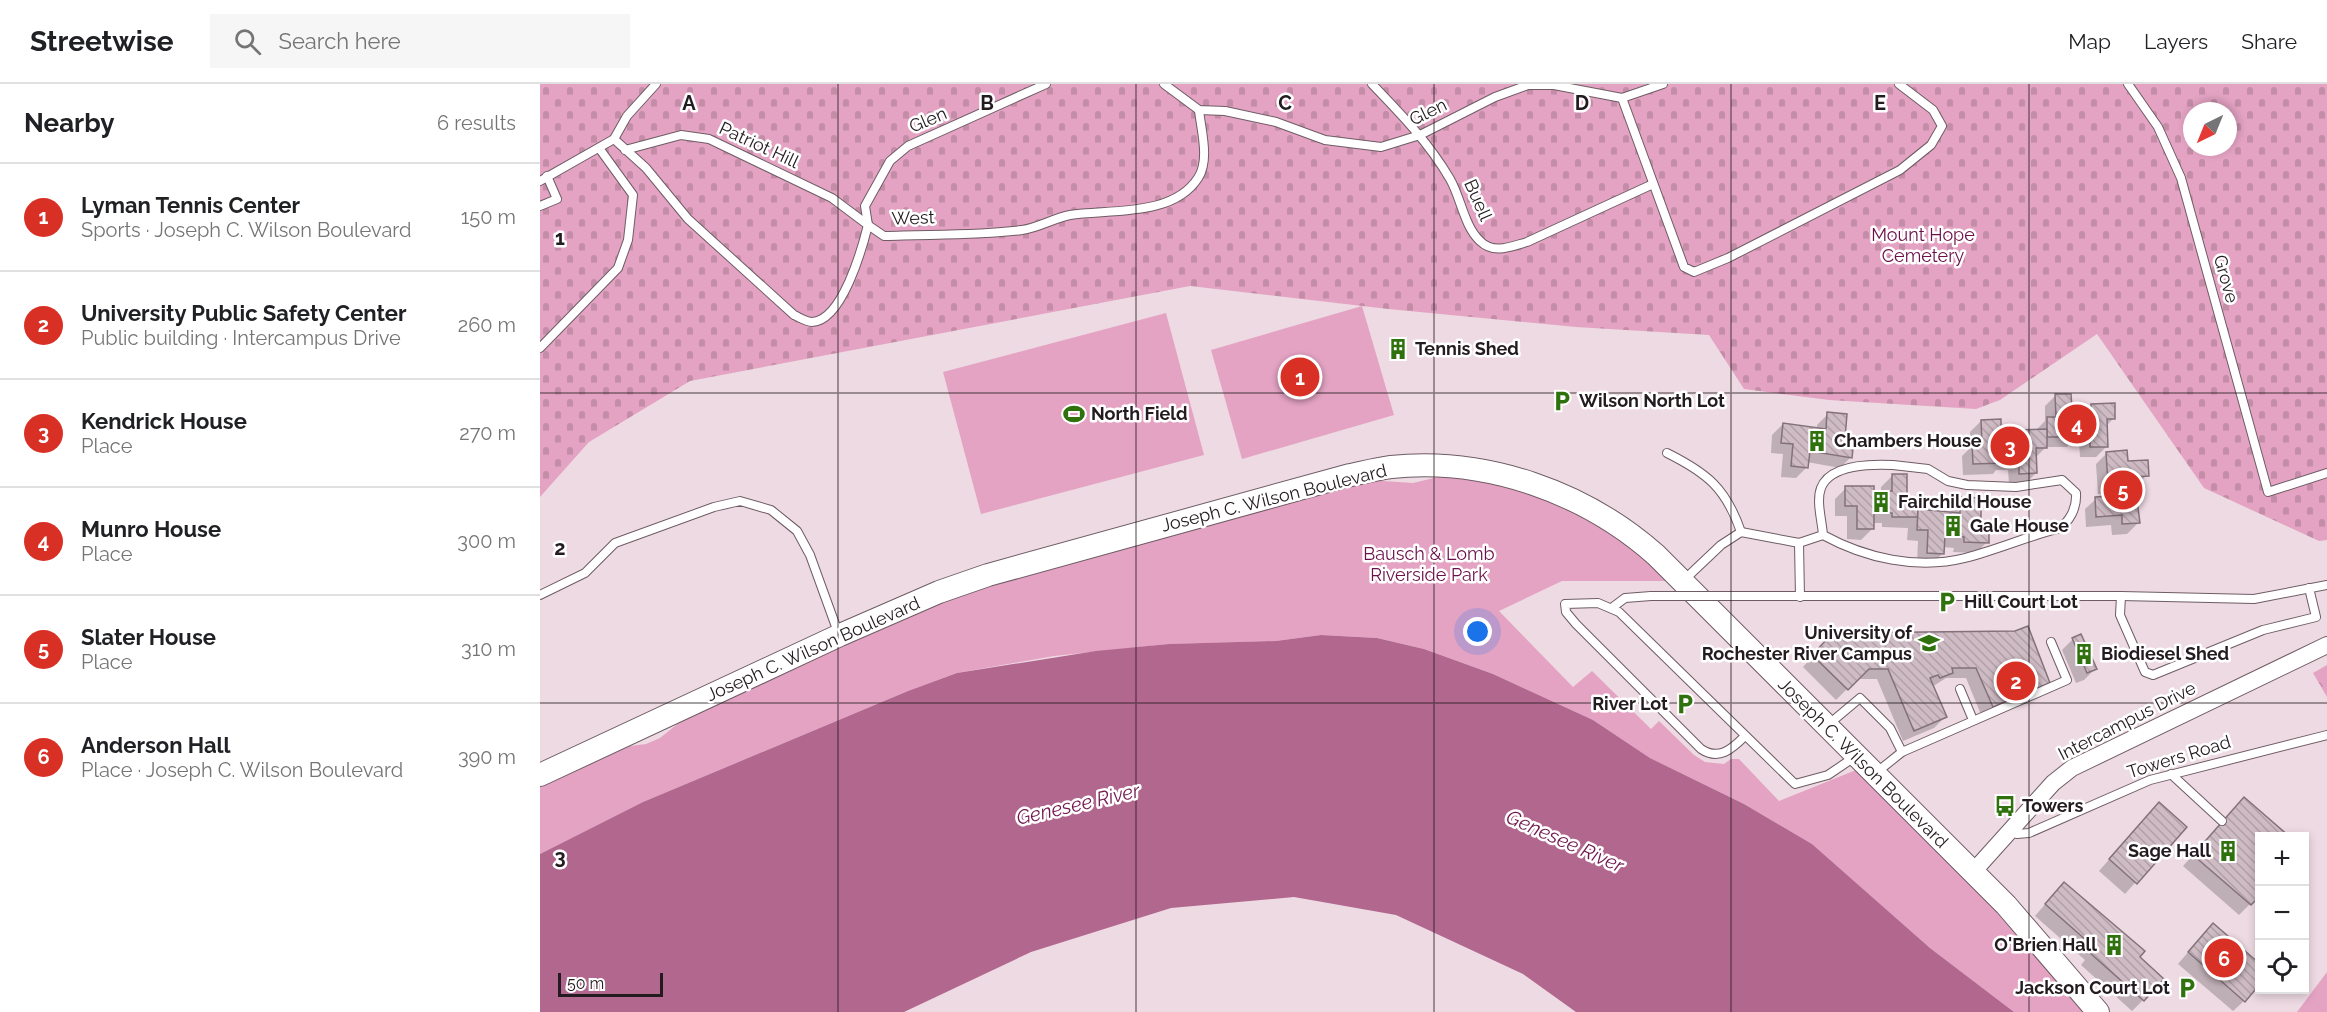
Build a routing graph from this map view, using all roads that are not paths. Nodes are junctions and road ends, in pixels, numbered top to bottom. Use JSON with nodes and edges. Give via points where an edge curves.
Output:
{"nodes":[{"id":1,"x":656,"y":84,"type":"edge"},
{"id":2,"x":1046,"y":84,"type":"edge"},
{"id":3,"x":1164,"y":84,"type":"edge"},
{"id":4,"x":1372,"y":84,"type":"edge"},
{"id":5,"x":1663,"y":84,"type":"edge"},
{"id":6,"x":1899,"y":84,"type":"edge"},
{"id":7,"x":2128,"y":84,"type":"edge"},
{"id":8,"x":1622,"y":98,"type":"junction"},
{"id":9,"x":1199,"y":110,"type":"junction"},
{"id":10,"x":1420,"y":135,"type":"junction"},
{"id":11,"x":614,"y":139,"type":"junction"},
{"id":12,"x":598,"y":148,"type":"junction"},
{"id":13,"x":625,"y":150,"type":"junction"},
{"id":14,"x":544,"y":178,"type":"edge"},
{"id":15,"x":1653,"y":184,"type":"junction"},
{"id":16,"x":540,"y":206,"type":"edge"},
{"id":17,"x":868,"y":225,"type":"junction"},
{"id":18,"x":540,"y":348,"type":"edge"},
{"id":19,"x":1667,"y":453,"type":"dead end"},
{"id":20,"x":2327,"y":473,"type":"edge"},
{"id":21,"x":1741,"y":532,"type":"junction"},
{"id":22,"x":1823,"y":535,"type":"junction"},
{"id":23,"x":1799,"y":543,"type":"junction"},
{"id":24,"x":1683,"y":581,"type":"junction"},
{"id":25,"x":2327,"y":585,"type":"edge"},
{"id":26,"x":2309,"y":588,"type":"junction"},
{"id":27,"x":540,"y":595,"type":"edge"},
{"id":28,"x":2121,"y":596,"type":"junction"},
{"id":29,"x":1800,"y":597,"type":"junction"},
{"id":30,"x":1613,"y":607,"type":"junction"},
{"id":31,"x":840,"y":635,"type":"junction"},
{"id":32,"x":2051,"y":642,"type":"dead end"},
{"id":33,"x":2327,"y":645,"type":"edge"},
{"id":34,"x":1960,"y":689,"type":"dead end"},
{"id":35,"x":1973,"y":720,"type":"junction"},
{"id":36,"x":1827,"y":727,"type":"junction"},
{"id":37,"x":2327,"y":735,"type":"edge"},
{"id":38,"x":1745,"y":736,"type":"junction"},
{"id":39,"x":1902,"y":752,"type":"junction"},
{"id":40,"x":1856,"y":756,"type":"junction"},
{"id":41,"x":2171,"y":774,"type":"junction"},
{"id":42,"x":540,"y":775,"type":"edge"},
{"id":43,"x":1874,"y":775,"type":"junction"},
{"id":44,"x":2222,"y":821,"type":"dead end"},
{"id":45,"x":2012,"y":831,"type":"junction"},
{"id":46,"x":1973,"y":872,"type":"junction"},
{"id":47,"x":2048,"y":952,"type":"junction"},
{"id":48,"x":2098,"y":1012,"type":"edge"},
{"id":49,"x":2116,"y":1012,"type":"edge"}],
"edges":[{"from":1,"to":11,"type":"lane","via":[[627,116]]},
{"from":2,"to":17,"type":"lane","name":"Glen","via":[[908,146],[890,161],[865,206]]},
{"from":3,"to":9,"type":"lane"},
{"from":4,"to":10,"type":"lane","name":"Buell"},
{"from":5,"to":8,"type":"lane"},
{"from":6,"to":15,"type":"lane","via":[[1933,110],[1942,126],[1919,157],[1873,184],[1694,272],[1684,267]]},
{"from":7,"to":20,"type":"lane","name":"Grove","via":[[2158,127],[2181,178],[2268,492]]},
{"from":8,"to":10,"type":"lane","name":"Glen","via":[[1554,85],[1528,85]]},
{"from":8,"to":15,"type":"lane"},
{"from":9,"to":10,"type":"lane","name":"Glen","via":[[1225,111],[1276,122],[1325,140],[1351,144],[1381,147]]},
{"from":9,"to":17,"type":"lane","name":"West","via":[[1204,155],[1200,177],[1187,190],[1164,202],[1146,208],[1066,216],[1023,230],[884,236]]},
{"from":10,"to":15,"type":"lane","name":"Buell","via":[[1451,181],[1473,231],[1490,247],[1506,248],[1527,242]]},
{"from":11,"to":12,"type":"lane"},
{"from":11,"to":13,"type":"lane","name":"West"},
{"from":12,"to":14,"type":"lane"},
{"from":12,"to":18,"type":"lane","via":[[633,195],[628,240],[618,268]]},
{"from":13,"to":17,"type":"lane","name":"Patriot Hill","via":[[681,135],[709,139],[832,198]]},
{"from":13,"to":17,"type":"lane","name":"West","via":[[646,168],[688,219],[794,315],[811,322],[825,318],[838,302],[859,258]]},
{"from":14,"to":16,"type":"lane","via":[[558,199]]},
{"from":19,"to":21,"type":"lane","via":[[1696,467],[1710,479]]},
{"from":21,"to":23,"type":"lane"},
{"from":21,"to":24,"type":"lane"},
{"from":22,"to":22,"type":"lane","via":[[1883,558],[1950,561],[2064,526],[2077,502],[2076,493],[2062,480],[1987,487],[1948,481],[1928,469],[1864,466],[1835,474],[1822,486]]},
{"from":22,"to":23,"type":"lane"},
{"from":23,"to":29,"type":"lane"},
{"from":24,"to":31,"type":"street","name":"Joseph C. Wilson Boulevard","via":[[1645,544],[1561,494],[1483,471],[1392,467],[1346,476],[988,575],[928,596]]},
{"from":24,"to":36,"type":"street","name":"Joseph C. Wilson Boulevard"},
{"from":25,"to":26,"type":"lane"},
{"from":26,"to":28,"type":"lane","via":[[2254,599]]},
{"from":26,"to":28,"type":"lane","via":[[2316,617],[2263,630],[2153,675],[2145,672],[2120,615]]},
{"from":27,"to":31,"type":"lane","via":[[585,573],[615,543],[740,501],[771,510],[797,531]]},
{"from":28,"to":29,"type":"lane"},
{"from":29,"to":30,"type":"lane","bridge":true,"via":[[1651,596],[1625,598]]},
{"from":30,"to":38,"type":"lane"},
{"from":30,"to":38,"type":"lane","via":[[1599,603],[1565,604],[1576,624],[1701,749],[1722,754]]},
{"from":31,"to":42,"type":"street","name":"Joseph C. Wilson Boulevard"},
{"from":32,"to":35,"type":"lane","via":[[2067,680]]},
{"from":33,"to":45,"type":"street","name":"Intercampus Drive","via":[[2072,768],[2053,783]]},
{"from":34,"to":35,"type":"lane"},
{"from":35,"to":39,"type":"lane"},
{"from":36,"to":39,"type":"lane","via":[[1860,698],[1890,729]]},
{"from":36,"to":40,"type":"street","name":"Joseph C. Wilson Boulevard"},
{"from":37,"to":41,"type":"lane","name":"Towers Road"},
{"from":38,"to":40,"type":"lane","via":[[1795,784],[1828,775]]},
{"from":39,"to":43,"type":"lane"},
{"from":40,"to":43,"type":"street","name":"Joseph C. Wilson Boulevard"},
{"from":41,"to":44,"type":"lane"},
{"from":41,"to":45,"type":"lane","name":"Towers Road","via":[[2029,833]]},
{"from":43,"to":46,"type":"street","name":"Joseph C. Wilson Boulevard"},
{"from":45,"to":46,"type":"street","name":"Intercampus Drive"},
{"from":46,"to":47,"type":"street","name":"Joseph C. Wilson Boulevard"},
{"from":47,"to":48,"type":"street","name":"Joseph C. Wilson Boulevard"},
{"from":47,"to":49,"type":"street","name":"Joseph C. Wilson Boulevard"}]}
